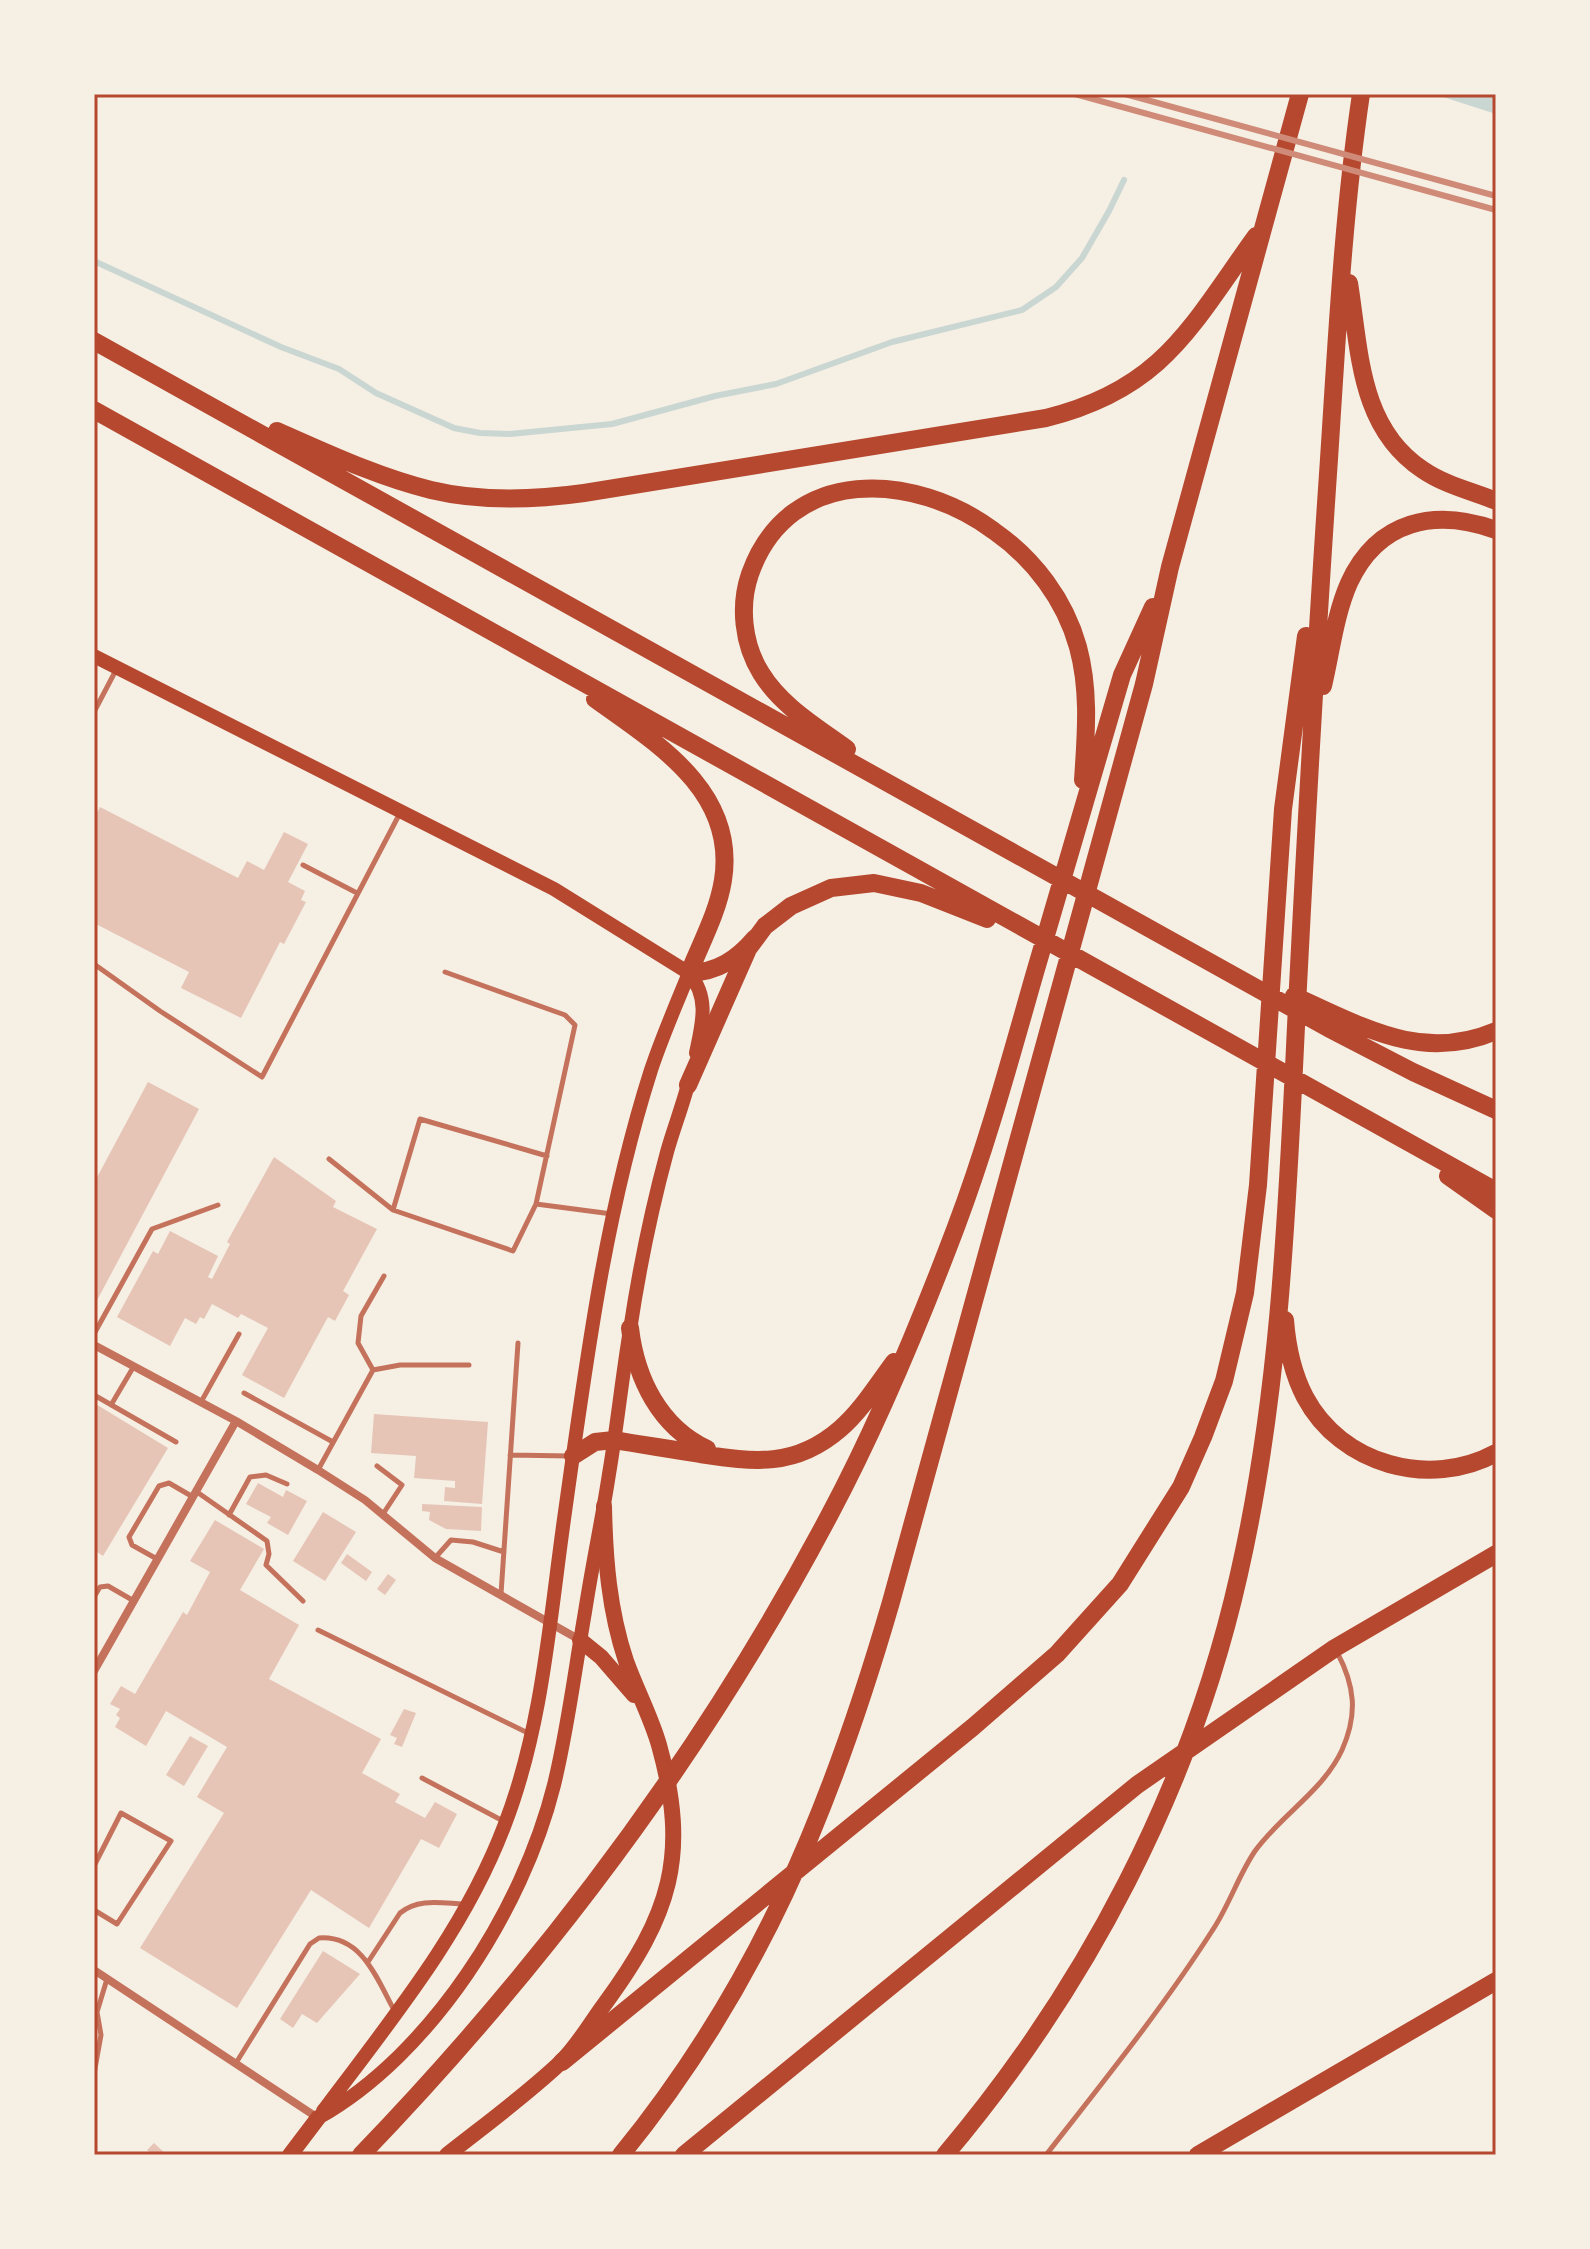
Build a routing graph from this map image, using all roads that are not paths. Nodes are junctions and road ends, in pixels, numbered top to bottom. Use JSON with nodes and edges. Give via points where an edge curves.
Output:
{"nodes":[{"id":1,"x":1300,"y":94,"type":"edge"},
{"id":2,"x":1361,"y":94,"type":"edge"},
{"id":3,"x":1263,"y":227,"type":"junction"},
{"id":4,"x":1343,"y":249,"type":"junction"},
{"id":5,"x":94,"y":341,"type":"edge"},
{"id":6,"x":184,"y":391,"type":"junction"},
{"id":7,"x":94,"y":410,"type":"edge"},
{"id":8,"x":1328,"y":475,"type":"junction"},
{"id":9,"x":1496,"y":501,"type":"edge"},
{"id":10,"x":1496,"y":530,"type":"edge"},
{"id":11,"x":1170,"y":567,"type":"junction"},
{"id":12,"x":528,"y":650,"type":"junction"},
{"id":13,"x":94,"y":656,"type":"edge"},
{"id":14,"x":117,"y":667,"type":"junction"},
{"id":15,"x":94,"y":712,"type":"edge"},
{"id":16,"x":1310,"y":743,"type":"junction"},
{"id":17,"x":907,"y":794,"type":"junction"},
{"id":18,"x":1082,"y":811,"type":"junction"},
{"id":19,"x":401,"y":812,"type":"junction"},
{"id":20,"x":303,"y":865,"type":"dead end"},
{"id":21,"x":357,"y":893,"type":"junction"},
{"id":22,"x":755,"y":938,"type":"junction"},
{"id":23,"x":1053,"y":945,"type":"junction"},
{"id":24,"x":1188,"y":950,"type":"junction"},
{"id":25,"x":94,"y":964,"type":"edge"},
{"id":26,"x":445,"y":972,"type":"dead end"},
{"id":27,"x":689,"y":973,"type":"junction"},
{"id":28,"x":1496,"y":1031,"type":"edge"},
{"id":29,"x":688,"y":1085,"type":"junction"},
{"id":30,"x":1496,"y":1110,"type":"edge"},
{"id":31,"x":1374,"y":1124,"type":"junction"},
{"id":32,"x":547,"y":1156,"type":"junction"},
{"id":33,"x":329,"y":1159,"type":"dead end"},
{"id":34,"x":1496,"y":1191,"type":"edge"},
{"id":35,"x":536,"y":1204,"type":"junction"},
{"id":36,"x":218,"y":1205,"type":"dead end"},
{"id":37,"x":393,"y":1210,"type":"junction"},
{"id":38,"x":1496,"y":1210,"type":"edge"},
{"id":39,"x":613,"y":1214,"type":"junction"},
{"id":40,"x":1283,"y":1271,"type":"junction"},
{"id":41,"x":384,"y":1276,"type":"dead end"},
{"id":42,"x":630,"y":1328,"type":"junction"},
{"id":43,"x":94,"y":1334,"type":"edge"},
{"id":44,"x":239,"y":1334,"type":"dead end"},
{"id":45,"x":914,"y":1334,"type":"junction"},
{"id":46,"x":518,"y":1343,"type":"dead end"},
{"id":47,"x":94,"y":1345,"type":"edge"},
{"id":48,"x":469,"y":1365,"type":"dead end"},
{"id":49,"x":134,"y":1366,"type":"junction"},
{"id":50,"x":373,"y":1370,"type":"junction"},
{"id":51,"x":244,"y":1393,"type":"dead end"},
{"id":52,"x":94,"y":1395,"type":"edge"},
{"id":53,"x":201,"y":1402,"type":"junction"},
{"id":54,"x":111,"y":1405,"type":"junction"},
{"id":55,"x":236,"y":1421,"type":"junction"},
{"id":56,"x":614,"y":1440,"type":"junction"},
{"id":57,"x":176,"y":1442,"type":"dead end"},
{"id":58,"x":333,"y":1442,"type":"junction"},
{"id":59,"x":1496,"y":1453,"type":"edge"},
{"id":60,"x":510,"y":1455,"type":"junction"},
{"id":61,"x":573,"y":1456,"type":"junction"},
{"id":62,"x":741,"y":1460,"type":"junction"},
{"id":63,"x":377,"y":1466,"type":"dead end"},
{"id":64,"x":318,"y":1470,"type":"junction"},
{"id":65,"x":287,"y":1484,"type":"dead end"},
{"id":66,"x":194,"y":1494,"type":"junction"},
{"id":67,"x":604,"y":1506,"type":"junction"},
{"id":68,"x":383,"y":1514,"type":"junction"},
{"id":69,"x":229,"y":1515,"type":"junction"},
{"id":70,"x":504,"y":1552,"type":"junction"},
{"id":71,"x":1496,"y":1554,"type":"edge"},
{"id":72,"x":435,"y":1558,"type":"junction"},
{"id":73,"x":157,"y":1559,"type":"junction"},
{"id":74,"x":500,"y":1595,"type":"junction"},
{"id":75,"x":94,"y":1597,"type":"edge"},
{"id":76,"x":134,"y":1601,"type":"junction"},
{"id":77,"x":303,"y":1601,"type":"dead end"},
{"id":78,"x":549,"y":1622,"type":"junction"},
{"id":79,"x":318,"y":1630,"type":"dead end"},
{"id":80,"x":580,"y":1640,"type":"junction"},
{"id":81,"x":1335,"y":1648,"type":"junction"},
{"id":82,"x":98,"y":1654,"type":"edge"},
{"id":83,"x":94,"y":1671,"type":"edge"},
{"id":84,"x":643,"y":1706,"type":"junction"},
{"id":85,"x":531,"y":1734,"type":"junction"},
{"id":86,"x":422,"y":1778,"type":"dead end"},
{"id":87,"x":669,"y":1781,"type":"junction"},
{"id":88,"x":506,"y":1822,"type":"junction"},
{"id":89,"x":94,"y":1866,"type":"edge"},
{"id":90,"x":468,"y":1904,"type":"junction"},
{"id":91,"x":94,"y":1910,"type":"edge"},
{"id":92,"x":368,"y":1962,"type":"junction"},
{"id":93,"x":94,"y":1970,"type":"edge"},
{"id":94,"x":107,"y":1979,"type":"junction"},
{"id":95,"x":1496,"y":1981,"type":"edge"},
{"id":96,"x":396,"y":2014,"type":"junction"},
{"id":97,"x":562,"y":2062,"type":"junction"},
{"id":98,"x":236,"y":2063,"type":"junction"},
{"id":99,"x":94,"y":2074,"type":"edge"},
{"id":100,"x":318,"y":2118,"type":"junction"},
{"id":101,"x":1250,"y":2125,"type":"junction"},
{"id":102,"x":290,"y":2155,"type":"edge"},
{"id":103,"x":361,"y":2155,"type":"edge"},
{"id":104,"x":447,"y":2155,"type":"edge"},
{"id":105,"x":621,"y":2155,"type":"edge"},
{"id":106,"x":684,"y":2155,"type":"edge"},
{"id":107,"x":945,"y":2155,"type":"edge"},
{"id":108,"x":1046,"y":2155,"type":"edge"},
{"id":109,"x":1198,"y":2155,"type":"edge"},
{"id":110,"x":1208,"y":2155,"type":"edge"}],
"edges":[{"from":1,"to":3,"type":"highway"},
{"from":2,"to":4,"type":"highway"},
{"from":3,"to":6,"type":"highway","via":[[1177,345],[1142,377],[1097,402],[1046,418],[584,493],[520,498],[432,490],[357,465]]},
{"from":3,"to":11,"type":"highway"},
{"from":4,"to":8,"type":"highway"},
{"from":4,"to":9,"type":"highway","via":[[1367,390],[1385,435],[1424,471]]},
{"from":5,"to":6,"type":"highway"},
{"from":6,"to":17,"type":"highway"},
{"from":7,"to":12,"type":"highway"},
{"from":8,"to":16,"type":"highway"},
{"from":8,"to":97,"type":"highway","via":[[1283,809],[1245,1293],[1224,1381],[1181,1487],[1120,1584],[1079,1632],[1001,1704]]},
{"from":10,"to":16,"type":"highway","via":[[1462,520],[1425,519],[1373,547],[1344,597]]},
{"from":11,"to":18,"type":"highway","via":[[1122,675]]},
{"from":11,"to":105,"type":"highway","via":[[1144,684],[858,1710],[787,1893],[736,1989],[673,2088]]},
{"from":12,"to":23,"type":"highway"},
{"from":12,"to":27,"type":"highway","via":[[677,759],[709,804],[721,837],[723,880]]},
{"from":13,"to":14,"type":"main road"},
{"from":14,"to":15,"type":"lane"},
{"from":14,"to":19,"type":"main road"},
{"from":16,"to":40,"type":"highway"},
{"from":17,"to":18,"type":"highway","via":[[781,698],[760,672],[747,640],[745,592],[762,547],[798,508],[838,490],[893,490],[957,509],[1003,538],[1051,588],[1070,622],[1085,682]]},
{"from":17,"to":24,"type":"highway"},
{"from":18,"to":45,"type":"highway","via":[[967,1198]]},
{"from":19,"to":21,"type":"lane"},
{"from":19,"to":27,"type":"main road","via":[[575,901]]},
{"from":20,"to":21,"type":"lane"},
{"from":21,"to":25,"type":"lane","via":[[262,1077]]},
{"from":22,"to":23,"type":"highway","via":[[804,898],[845,885],[874,883],[921,893]]},
{"from":22,"to":27,"type":"highway","via":[[728,964]]},
{"from":22,"to":29,"type":"highway"},
{"from":23,"to":31,"type":"highway"},
{"from":24,"to":28,"type":"highway","via":[[1406,1041],[1457,1043]]},
{"from":24,"to":30,"type":"highway","via":[[1371,1051]]},
{"from":26,"to":32,"type":"lane","via":[[565,1015],[575,1025]]},
{"from":27,"to":29,"type":"main road","via":[[702,997],[704,1019]]},
{"from":27,"to":39,"type":"main road","via":[[652,1067]]},
{"from":29,"to":42,"type":"main road","via":[[651,1216]]},
{"from":31,"to":34,"type":"highway"},
{"from":31,"to":38,"type":"highway"},
{"from":32,"to":35,"type":"lane"},
{"from":32,"to":37,"type":"lane","via":[[420,1119]]},
{"from":33,"to":37,"type":"lane"},
{"from":35,"to":37,"type":"lane","via":[[513,1251]]},
{"from":35,"to":39,"type":"lane"},
{"from":36,"to":43,"type":"lane","via":[[152,1229]]},
{"from":39,"to":61,"type":"main road"},
{"from":40,"to":59,"type":"highway","via":[[1293,1367],[1312,1408],[1337,1437],[1375,1460],[1416,1470],[1455,1468]]},
{"from":40,"to":107,"type":"highway","via":[[1258,1476],[1239,1574],[1220,1647],[1169,1792],[1122,1892],[1055,2007]]},
{"from":41,"to":50,"type":"lane","via":[[361,1316],[358,1343]]},
{"from":42,"to":56,"type":"main road"},
{"from":42,"to":62,"type":"highway","via":[[642,1377],[662,1414],[692,1441]]},
{"from":44,"to":53,"type":"lane"},
{"from":45,"to":62,"type":"highway","via":[[863,1403],[829,1437],[786,1458]]},
{"from":45,"to":87,"type":"highway","via":[[819,1536]]},
{"from":46,"to":60,"type":"lane"},
{"from":47,"to":49,"type":"street"},
{"from":48,"to":50,"type":"lane"},
{"from":49,"to":53,"type":"street"},
{"from":49,"to":54,"type":"lane"},
{"from":50,"to":58,"type":"lane"},
{"from":51,"to":58,"type":"lane"},
{"from":52,"to":54,"type":"lane"},
{"from":53,"to":55,"type":"street"},
{"from":54,"to":57,"type":"lane"},
{"from":55,"to":64,"type":"street"},
{"from":55,"to":66,"type":"street"},
{"from":56,"to":61,"type":"highway","via":[[595,1442]]},
{"from":56,"to":62,"type":"highway"},
{"from":56,"to":67,"type":"main road"},
{"from":58,"to":64,"type":"lane"},
{"from":60,"to":61,"type":"lane"},
{"from":60,"to":70,"type":"lane"},
{"from":61,"to":78,"type":"main road"},
{"from":63,"to":68,"type":"lane","via":[[402,1485]]},
{"from":64,"to":68,"type":"street"},
{"from":65,"to":69,"type":"lane","via":[[266,1475],[250,1477]]},
{"from":66,"to":69,"type":"lane"},
{"from":66,"to":73,"type":"street"},
{"from":66,"to":73,"type":"lane","via":[[169,1483],[159,1486],[129,1537],[132,1545]]},
{"from":67,"to":80,"type":"main road"},
{"from":67,"to":84,"type":"main road","via":[[613,1613]]},
{"from":68,"to":72,"type":"street"},
{"from":69,"to":77,"type":"lane","via":[[267,1541],[266,1565]]},
{"from":70,"to":72,"type":"lane","via":[[451,1540]]},
{"from":70,"to":74,"type":"lane"},
{"from":71,"to":81,"type":"highway"},
{"from":72,"to":74,"type":"street"},
{"from":73,"to":76,"type":"street"},
{"from":74,"to":78,"type":"street"},
{"from":75,"to":76,"type":"lane","via":[[100,1587],[108,1586]]},
{"from":76,"to":82,"type":"street"},
{"from":78,"to":80,"type":"street"},
{"from":78,"to":85,"type":"main road"},
{"from":79,"to":85,"type":"lane"},
{"from":80,"to":84,"type":"main road"},
{"from":80,"to":100,"type":"main road","via":[[554,1787],[504,1914],[463,1979],[414,2039],[356,2095]]},
{"from":81,"to":106,"type":"highway","via":[[1103,1812]]},
{"from":81,"to":108,"type":"lane","via":[[1353,1697],[1348,1732],[1332,1768],[1255,1851],[1224,1913],[1162,2005]]},
{"from":82,"to":83,"type":"street"},
{"from":84,"to":87,"type":"main road"},
{"from":85,"to":88,"type":"main road"},
{"from":86,"to":88,"type":"lane"},
{"from":87,"to":97,"type":"main road","via":[[673,1848],[658,1917],[629,1971]]},
{"from":87,"to":103,"type":"highway","via":[[524,1972]]},
{"from":88,"to":90,"type":"main road"},
{"from":89,"to":91,"type":"lane","via":[[121,1813],[171,1841],[117,1924]]},
{"from":90,"to":92,"type":"lane","via":[[406,1908]]},
{"from":90,"to":96,"type":"main road"},
{"from":92,"to":96,"type":"lane"},
{"from":92,"to":98,"type":"lane","via":[[340,1941],[314,1941]]},
{"from":93,"to":94,"type":"street"},
{"from":94,"to":98,"type":"street"},
{"from":94,"to":99,"type":"lane","via":[[97,2012],[101,2035]]},
{"from":95,"to":101,"type":"highway"},
{"from":96,"to":100,"type":"main road"},
{"from":97,"to":104,"type":"main road"},
{"from":98,"to":100,"type":"street"},
{"from":100,"to":102,"type":"main road"},
{"from":101,"to":109,"type":"highway"},
{"from":101,"to":110,"type":"highway"}]}
